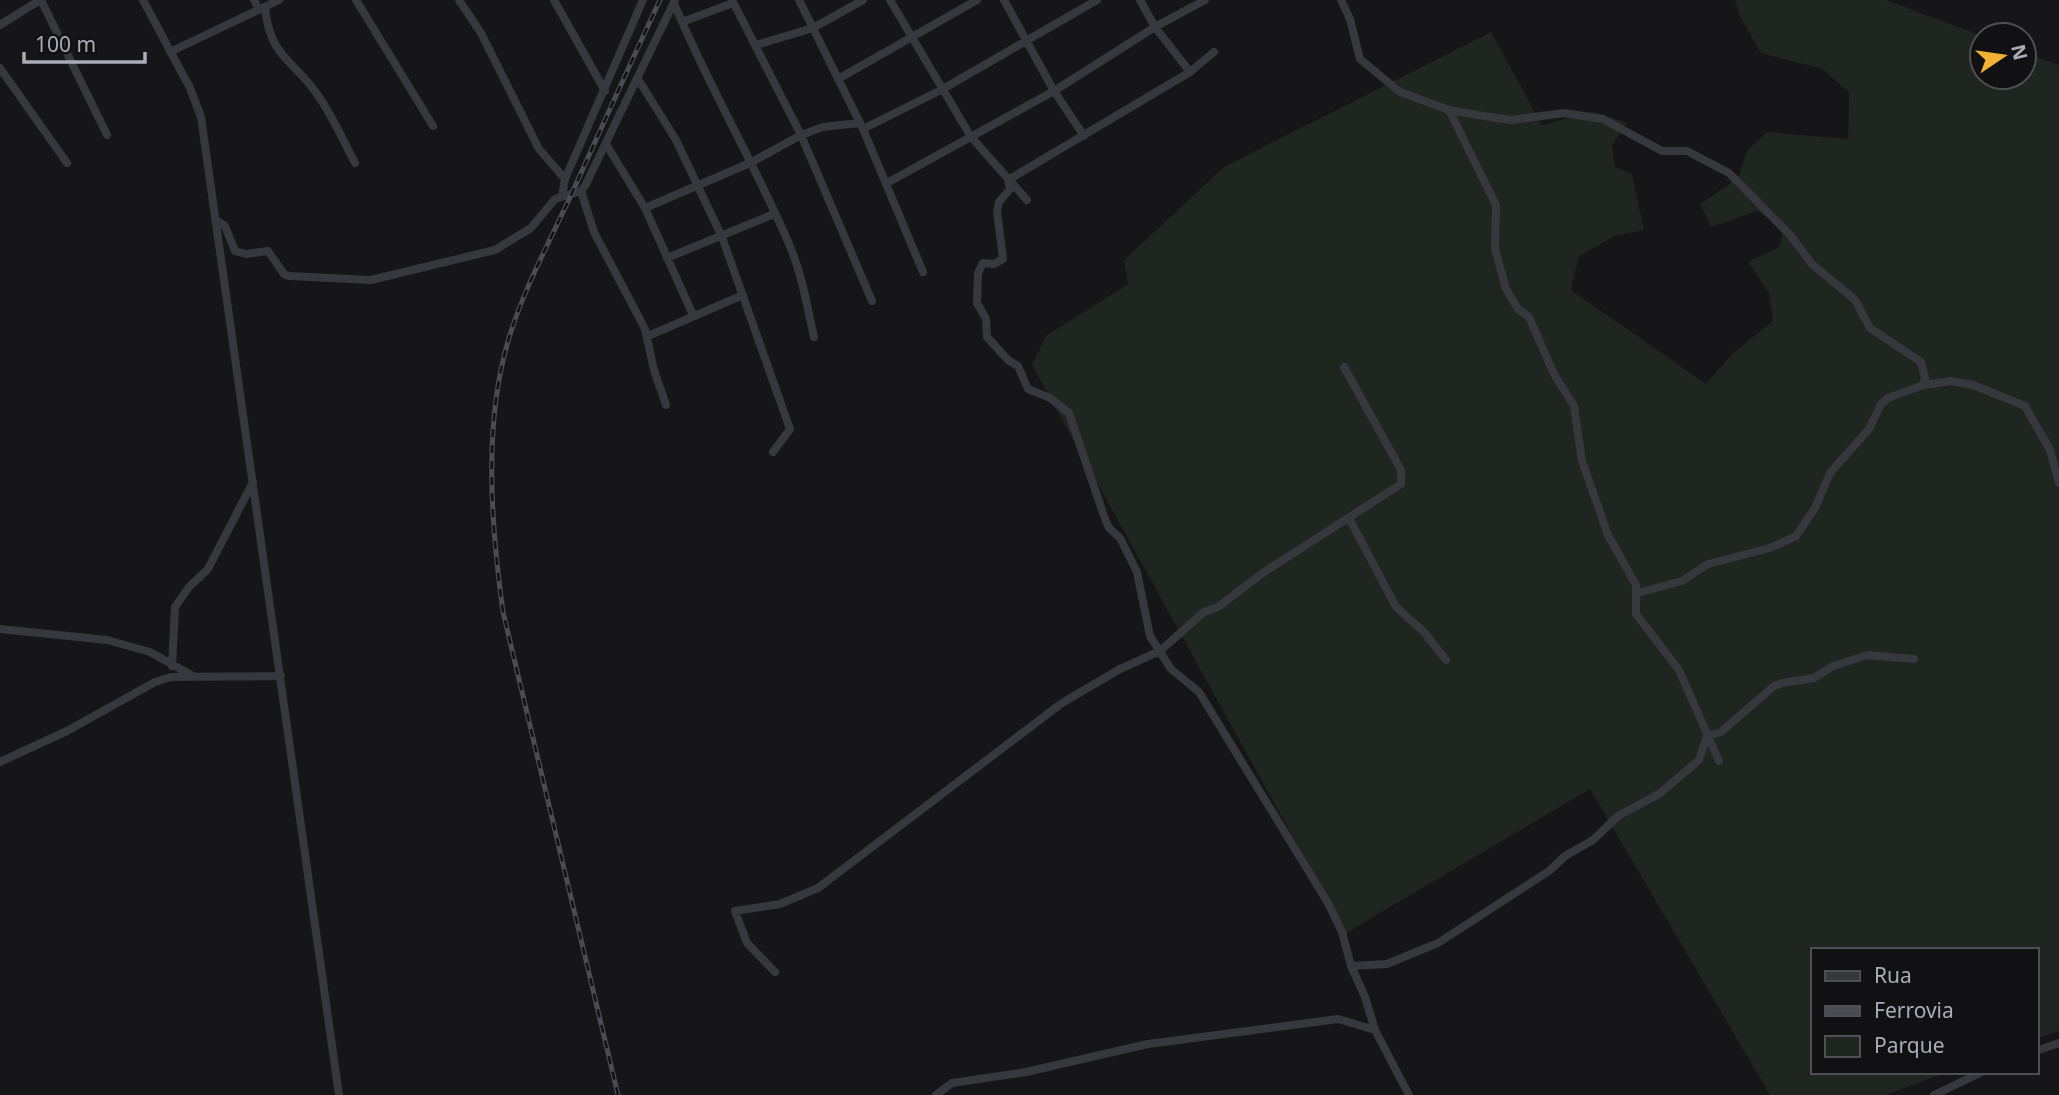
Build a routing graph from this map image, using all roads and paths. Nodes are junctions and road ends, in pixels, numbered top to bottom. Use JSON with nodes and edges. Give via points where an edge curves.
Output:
{"nodes":[{"id":1,"x":41,"y":0,"type":"edge"},
{"id":2,"x":143,"y":0,"type":"edge"},
{"id":3,"x":254,"y":0,"type":"edge"},
{"id":4,"x":279,"y":0,"type":"edge"},
{"id":5,"x":356,"y":0,"type":"edge"},
{"id":6,"x":459,"y":0,"type":"edge"},
{"id":7,"x":554,"y":0,"type":"edge"},
{"id":8,"x":643,"y":0,"type":"edge"},
{"id":9,"x":799,"y":0,"type":"edge"},
{"id":10,"x":863,"y":0,"type":"edge"},
{"id":11,"x":890,"y":0,"type":"edge"},
{"id":12,"x":977,"y":0,"type":"edge"},
{"id":13,"x":1004,"y":0,"type":"edge"},
{"id":14,"x":1097,"y":0,"type":"edge"},
{"id":15,"x":1140,"y":0,"type":"edge"},
{"id":16,"x":1205,"y":0,"type":"edge"},
{"id":17,"x":1341,"y":0,"type":"edge"},
{"id":18,"x":675,"y":1,"type":"edge"},
{"id":19,"x":732,"y":2,"type":"edge"},
{"id":20,"x":262,"y":8,"type":"junction"},
{"id":21,"x":682,"y":22,"type":"junction"},
{"id":22,"x":0,"y":25,"type":"edge"},
{"id":23,"x":1155,"y":27,"type":"junction"},
{"id":24,"x":813,"y":28,"type":"junction"},
{"id":25,"x":910,"y":37,"type":"junction"},
{"id":26,"x":1027,"y":40,"type":"junction"},
{"id":27,"x":756,"y":45,"type":"junction"},
{"id":28,"x":170,"y":52,"type":"junction"},
{"id":29,"x":1214,"y":52,"type":"dead end"},
{"id":30,"x":0,"y":68,"type":"edge"},
{"id":31,"x":1191,"y":72,"type":"junction"},
{"id":32,"x":638,"y":79,"type":"junction"},
{"id":33,"x":838,"y":79,"type":"junction"},
{"id":34,"x":941,"y":90,"type":"junction"},
{"id":35,"x":605,"y":91,"type":"junction"},
{"id":36,"x":1054,"y":91,"type":"junction"},
{"id":37,"x":1449,"y":110,"type":"junction"},
{"id":38,"x":433,"y":126,"type":"dead end"},
{"id":39,"x":861,"y":126,"type":"junction"},
{"id":40,"x":107,"y":135,"type":"dead end"},
{"id":41,"x":802,"y":135,"type":"junction"},
{"id":42,"x":1084,"y":136,"type":"junction"},
{"id":43,"x":971,"y":137,"type":"junction"},
{"id":44,"x":606,"y":144,"type":"junction"},
{"id":45,"x":67,"y":163,"type":"dead end"},
{"id":46,"x":355,"y":163,"type":"dead end"},
{"id":47,"x":750,"y":163,"type":"junction"},
{"id":48,"x":565,"y":179,"type":"junction"},
{"id":49,"x":1008,"y":180,"type":"junction"},
{"id":50,"x":887,"y":183,"type":"junction"},
{"id":51,"x":699,"y":186,"type":"junction"},
{"id":52,"x":581,"y":191,"type":"junction"},
{"id":53,"x":562,"y":196,"type":"junction"},
{"id":54,"x":1027,"y":200,"type":"dead end"},
{"id":55,"x":645,"y":208,"type":"junction"},
{"id":56,"x":774,"y":214,"type":"junction"},
{"id":57,"x":215,"y":219,"type":"junction"},
{"id":58,"x":722,"y":237,"type":"junction"},
{"id":59,"x":667,"y":258,"type":"junction"},
{"id":60,"x":923,"y":272,"type":"dead end"},
{"id":61,"x":743,"y":295,"type":"junction"},
{"id":62,"x":872,"y":301,"type":"dead end"},
{"id":63,"x":693,"y":315,"type":"junction"},
{"id":64,"x":648,"y":336,"type":"junction"},
{"id":65,"x":814,"y":337,"type":"dead end"},
{"id":66,"x":1344,"y":367,"type":"dead end"},
{"id":67,"x":1923,"y":385,"type":"junction"},
{"id":68,"x":666,"y":405,"type":"dead end"},
{"id":69,"x":773,"y":452,"type":"dead end"},
{"id":70,"x":253,"y":482,"type":"junction"},
{"id":71,"x":2059,"y":483,"type":"edge"},
{"id":72,"x":1349,"y":518,"type":"junction"},
{"id":73,"x":1637,"y":593,"type":"junction"},
{"id":74,"x":1,"y":629,"type":"edge"},
{"id":75,"x":1160,"y":651,"type":"junction"},
{"id":76,"x":1914,"y":659,"type":"dead end"},
{"id":77,"x":1446,"y":660,"type":"dead end"},
{"id":78,"x":172,"y":666,"type":"junction"},
{"id":79,"x":281,"y":676,"type":"junction"},
{"id":80,"x":195,"y":677,"type":"junction"},
{"id":81,"x":1707,"y":736,"type":"junction"},
{"id":82,"x":1719,"y":761,"type":"dead end"},
{"id":83,"x":0,"y":762,"type":"edge"},
{"id":84,"x":1351,"y":966,"type":"junction"},
{"id":85,"x":775,"y":972,"type":"dead end"},
{"id":86,"x":1375,"y":1030,"type":"junction"},
{"id":87,"x":2059,"y":1042,"type":"edge"},
{"id":88,"x":2038,"y":1050,"type":"edge"},
{"id":89,"x":1978,"y":1074,"type":"edge"},
{"id":90,"x":1940,"y":1094,"type":"edge"},
{"id":91,"x":339,"y":1095,"type":"edge"},
{"id":92,"x":936,"y":1095,"type":"edge"},
{"id":93,"x":1409,"y":1095,"type":"edge"}],
"edges":[{"from":1,"to":22,"type":"street"},
{"from":1,"to":40,"type":"street"},
{"from":2,"to":28,"type":"street"},
{"from":3,"to":20,"type":"street"},
{"from":4,"to":20,"type":"street"},
{"from":5,"to":38,"type":"street"},
{"from":6,"to":48,"type":"street","via":[[481,33],[539,149]]},
{"from":7,"to":35,"type":"street"},
{"from":8,"to":35,"type":"street"},
{"from":9,"to":24,"type":"street"},
{"from":10,"to":24,"type":"street"},
{"from":11,"to":25,"type":"street"},
{"from":12,"to":25,"type":"street"},
{"from":13,"to":26,"type":"street"},
{"from":14,"to":26,"type":"street"},
{"from":15,"to":23,"type":"street"},
{"from":16,"to":23,"type":"street"},
{"from":17,"to":37,"type":"street","via":[[1360,59],[1399,92]]},
{"from":18,"to":21,"type":"street"},
{"from":18,"to":32,"type":"street"},
{"from":19,"to":21,"type":"street"},
{"from":19,"to":27,"type":"street"},
{"from":20,"to":28,"type":"street"},
{"from":20,"to":46,"type":"street","via":[[275,46],[317,94]]},
{"from":21,"to":47,"type":"street"},
{"from":23,"to":31,"type":"street"},
{"from":23,"to":36,"type":"street"},
{"from":24,"to":27,"type":"street"},
{"from":24,"to":33,"type":"street"},
{"from":25,"to":33,"type":"street"},
{"from":25,"to":34,"type":"street"},
{"from":26,"to":34,"type":"street"},
{"from":26,"to":36,"type":"street"},
{"from":27,"to":41,"type":"street"},
{"from":28,"to":57,"type":"street","via":[[201,117]]},
{"from":29,"to":31,"type":"street"},
{"from":30,"to":45,"type":"street"},
{"from":31,"to":42,"type":"street"},
{"from":32,"to":44,"type":"street"},
{"from":32,"to":51,"type":"street"},
{"from":33,"to":39,"type":"street"},
{"from":34,"to":39,"type":"street"},
{"from":34,"to":43,"type":"street"},
{"from":35,"to":48,"type":"street"},
{"from":36,"to":42,"type":"street"},
{"from":36,"to":43,"type":"street"},
{"from":37,"to":67,"type":"street","via":[[1512,120],[1564,113],[1603,119],[1662,151],[1700,155],[1749,191],[1812,264],[1855,300],[1870,328],[1921,362]]},
{"from":37,"to":73,"type":"street","via":[[1496,205],[1495,249],[1506,289],[1529,317],[1554,374],[1572,399],[1582,461],[1595,500]]},
{"from":39,"to":41,"type":"street","via":[[823,127]]},
{"from":39,"to":50,"type":"street"},
{"from":41,"to":47,"type":"street"},
{"from":41,"to":62,"type":"street"},
{"from":42,"to":49,"type":"street"},
{"from":43,"to":49,"type":"street"},
{"from":43,"to":50,"type":"street"},
{"from":44,"to":52,"type":"street"},
{"from":44,"to":55,"type":"street"},
{"from":47,"to":51,"type":"street"},
{"from":47,"to":56,"type":"street"},
{"from":48,"to":53,"type":"street"},
{"from":49,"to":54,"type":"street"},
{"from":49,"to":75,"type":"street","via":[[1010,189],[998,211],[1003,259],[983,263],[978,274],[977,303],[986,319],[985,331],[1018,366],[1027,389],[1050,398],[1069,413],[1109,528],[1120,538],[1137,572],[1143,613]]},
{"from":50,"to":60,"type":"street"},
{"from":51,"to":55,"type":"street"},
{"from":51,"to":58,"type":"street"},
{"from":52,"to":53,"type":"street"},
{"from":52,"to":64,"type":"street","via":[[594,232]]},
{"from":53,"to":57,"type":"street","via":[[531,228],[505,246],[356,281],[284,274],[268,251],[235,251],[225,226]]},
{"from":55,"to":59,"type":"street"},
{"from":56,"to":58,"type":"street"},
{"from":56,"to":65,"type":"street","via":[[802,282]]},
{"from":57,"to":70,"type":"street"},
{"from":58,"to":59,"type":"street"},
{"from":58,"to":61,"type":"street"},
{"from":59,"to":63,"type":"street"},
{"from":61,"to":63,"type":"street"},
{"from":61,"to":69,"type":"street","via":[[790,429]]},
{"from":63,"to":64,"type":"street"},
{"from":64,"to":68,"type":"street"},
{"from":66,"to":72,"type":"street","via":[[1403,475],[1401,484]]},
{"from":67,"to":71,"type":"street","via":[[1951,381],[1973,385],[2025,405],[2050,450]]},
{"from":67,"to":73,"type":"street","via":[[1881,404],[1869,429],[1830,473],[1796,536],[1709,564],[1682,581]]},
{"from":70,"to":78,"type":"street","via":[[208,569],[175,607]]},
{"from":70,"to":79,"type":"street"},
{"from":72,"to":75,"type":"street","via":[[1219,607],[1204,612]]},
{"from":72,"to":77,"type":"street","via":[[1396,607]]},
{"from":73,"to":81,"type":"street","via":[[1636,614],[1679,670]]},
{"from":74,"to":78,"type":"street","via":[[107,640],[150,652]]},
{"from":75,"to":84,"type":"street","via":[[1171,669],[1199,692],[1328,903]]},
{"from":75,"to":85,"type":"street","via":[[1120,668],[1062,703],[818,888],[780,904],[735,911],[747,943]]},
{"from":76,"to":81,"type":"street","via":[[1868,655],[1833,666],[1814,678],[1782,683],[1721,732]]},
{"from":78,"to":80,"type":"street"},
{"from":79,"to":80,"type":"street"},
{"from":79,"to":91,"type":"street"},
{"from":80,"to":83,"type":"street","via":[[171,677],[141,688],[67,731]]},
{"from":81,"to":82,"type":"street"},
{"from":81,"to":84,"type":"street","via":[[1699,760],[1659,794],[1618,816],[1549,871],[1448,937],[1387,964]]},
{"from":84,"to":86,"type":"street"},
{"from":86,"to":92,"type":"street","via":[[1338,1019],[1161,1042],[953,1083]]},
{"from":86,"to":93,"type":"street"},
{"from":87,"to":88,"type":"street"},
{"from":89,"to":90,"type":"street"}]}
